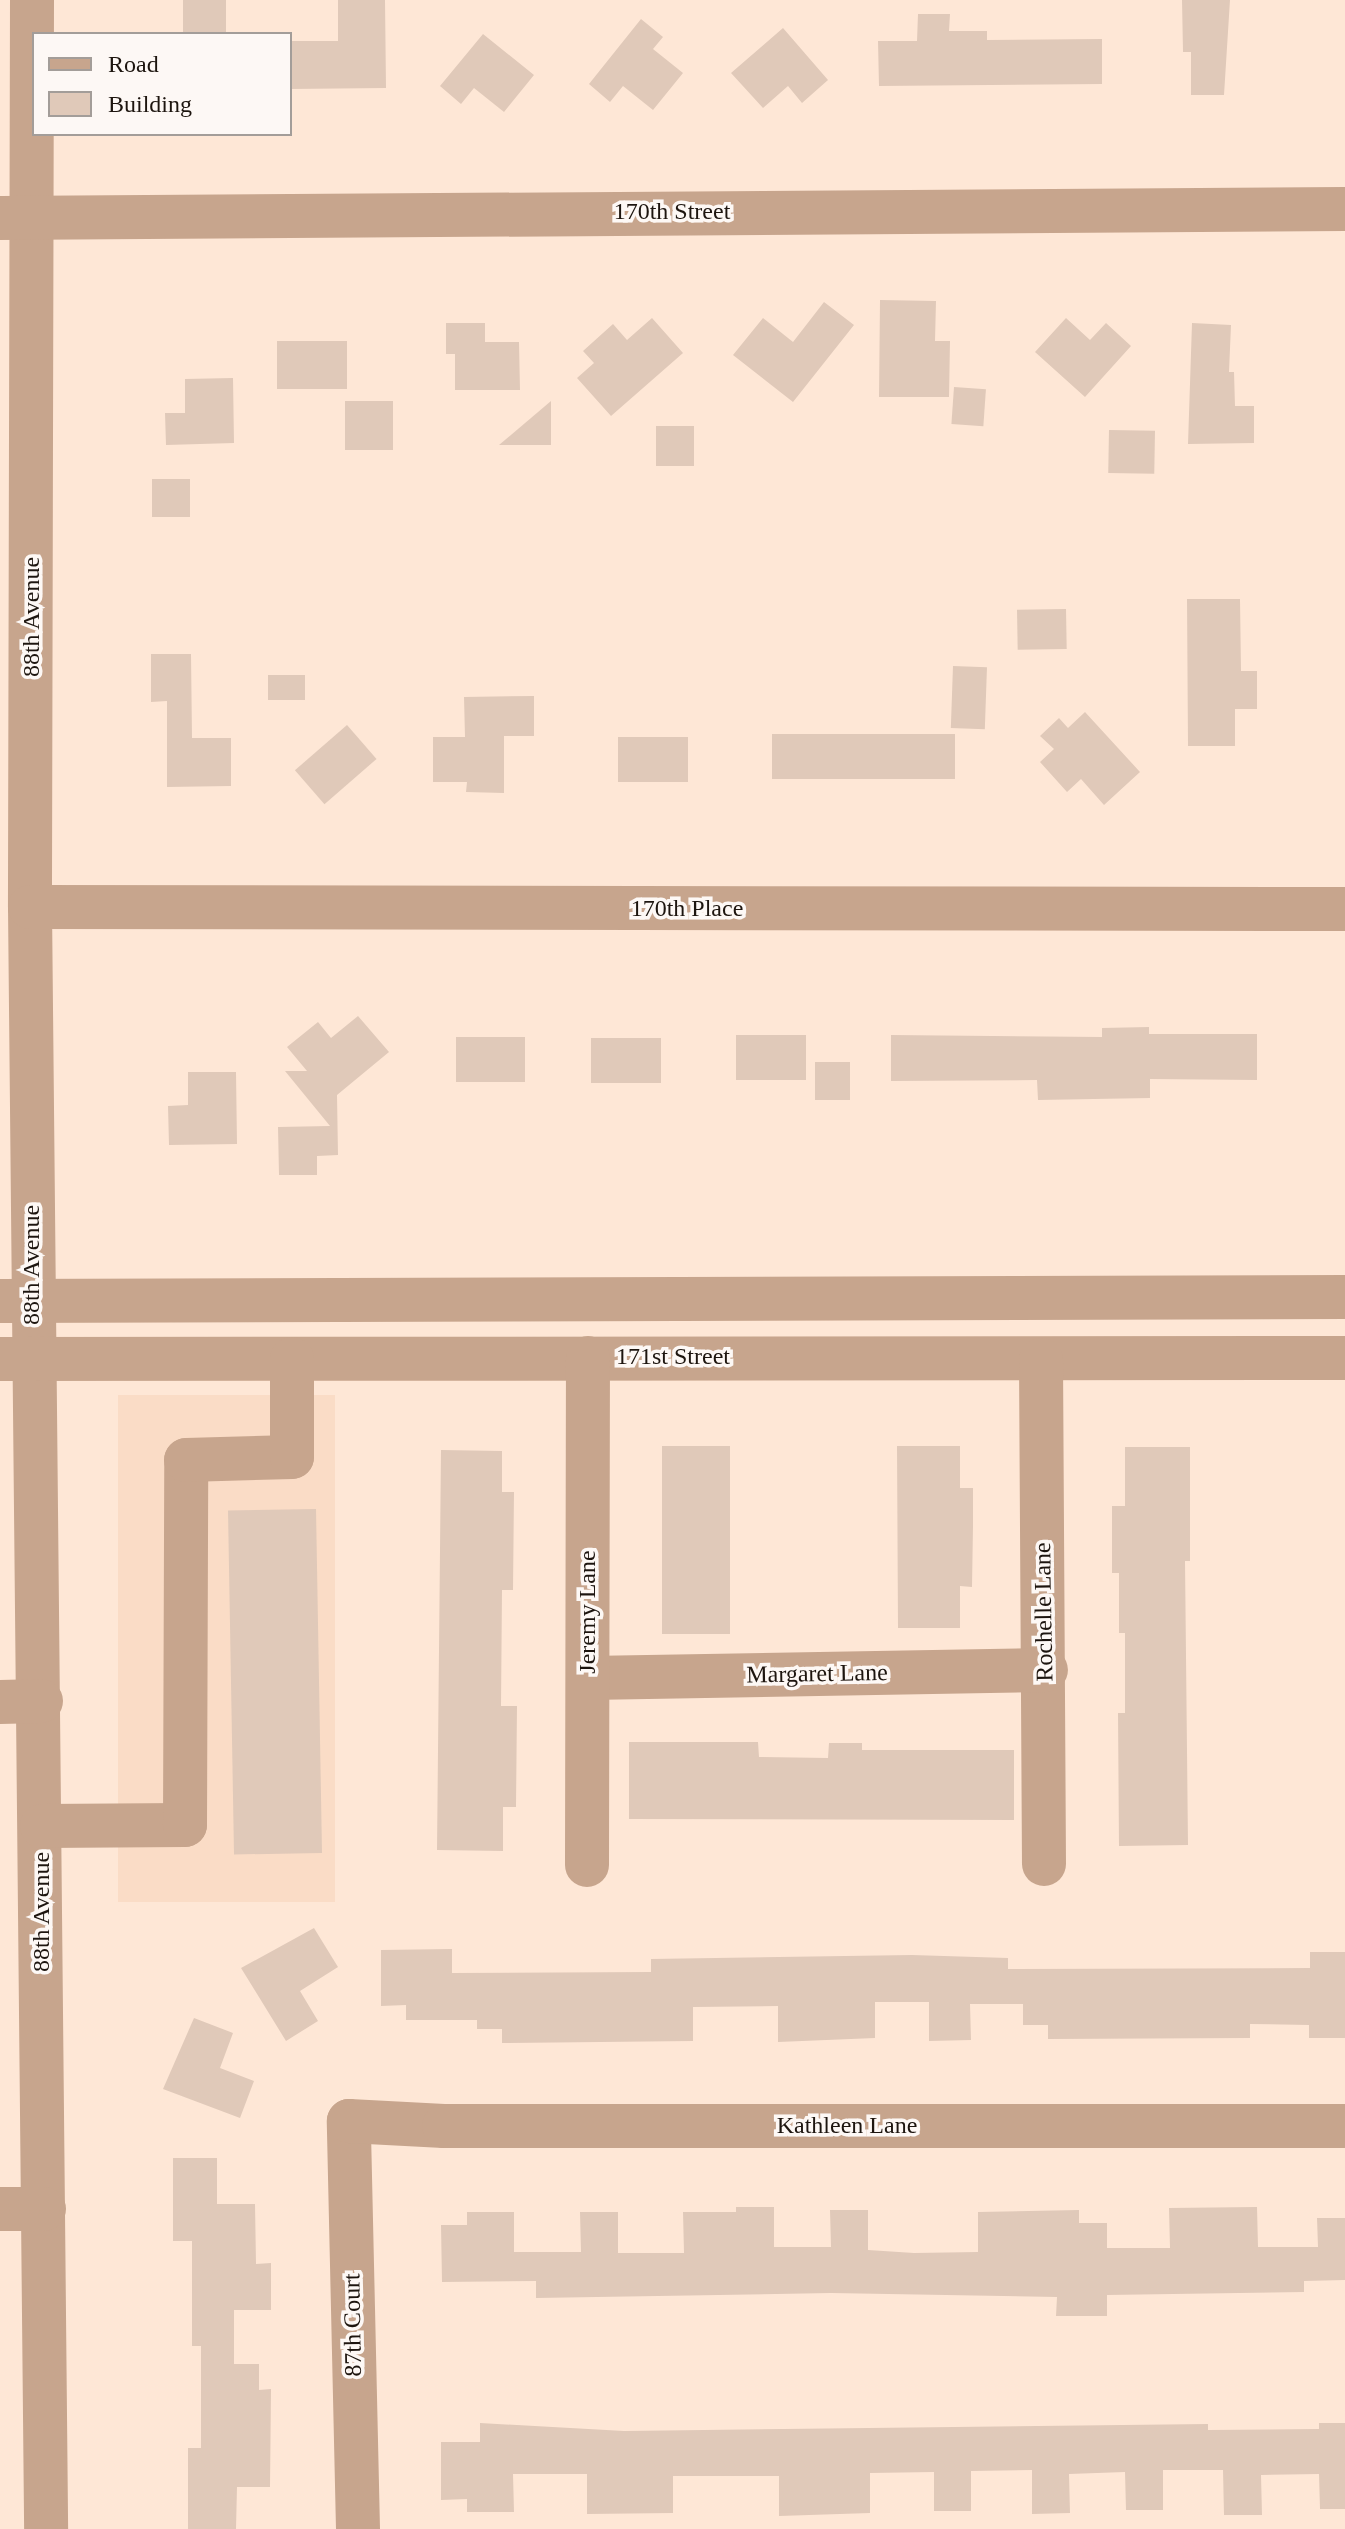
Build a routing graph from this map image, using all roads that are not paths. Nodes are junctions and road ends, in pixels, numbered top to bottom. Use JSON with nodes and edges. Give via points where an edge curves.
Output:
{"nodes":[{"id":1,"x":32,"y":0,"type":"edge"},
{"id":2,"x":1345,"y":209,"type":"edge"},
{"id":3,"x":18,"y":218,"type":"edge"},
{"id":4,"x":30,"y":907,"type":"junction"},
{"id":5,"x":1345,"y":909,"type":"edge"},
{"id":6,"x":1345,"y":1297,"type":"edge"},
{"id":7,"x":16,"y":1301,"type":"edge"},
{"id":8,"x":588,"y":1358,"type":"junction"},
{"id":9,"x":1345,"y":1358,"type":"edge"},
{"id":10,"x":16,"y":1359,"type":"edge"},
{"id":11,"x":292,"y":1359,"type":"junction"},
{"id":12,"x":1041,"y":1360,"type":"junction"},
{"id":13,"x":1046,"y":1670,"type":"junction"},
{"id":14,"x":589,"y":1678,"type":"junction"},
{"id":15,"x":21,"y":1702,"type":"edge"},
{"id":16,"x":42,"y":1826,"type":"junction"},
{"id":17,"x":1044,"y":1864,"type":"dead end"},
{"id":18,"x":587,"y":1865,"type":"dead end"},
{"id":19,"x":349,"y":2121,"type":"joint"},
{"id":20,"x":1345,"y":2126,"type":"edge"},
{"id":21,"x":0,"y":2209,"type":"edge"},
{"id":22,"x":44,"y":2209,"type":"junction"},
{"id":23,"x":46,"y":2529,"type":"edge"},
{"id":24,"x":358,"y":2529,"type":"edge"}],
"edges":[{"from":1,"to":3,"type":"street","name":"88th Avenue"},
{"from":2,"to":3,"type":"street","name":"170th Street"},
{"from":3,"to":4,"type":"street","name":"88th Avenue"},
{"from":4,"to":5,"type":"street","name":"170th Place"},
{"from":4,"to":7,"type":"street","name":"88th Avenue"},
{"from":6,"to":7,"type":"street"},
{"from":7,"to":10,"type":"street","name":"88th Avenue"},
{"from":8,"to":11,"type":"street","name":"171st Street"},
{"from":8,"to":12,"type":"street","name":"171st Street"},
{"from":8,"to":14,"type":"street","name":"Jeremy Lane"},
{"from":9,"to":12,"type":"street","name":"171st Street"},
{"from":10,"to":11,"type":"street","name":"171st Street"},
{"from":10,"to":15,"type":"street","name":"88th Avenue"},
{"from":11,"to":16,"type":"street","via":[[292,1457],[186,1460],[185,1825]]},
{"from":12,"to":13,"type":"street","name":"Rochelle Lane"},
{"from":13,"to":14,"type":"street","name":"Margaret Lane"},
{"from":13,"to":17,"type":"street","name":"Rochelle Lane"},
{"from":14,"to":18,"type":"street","name":"Jeremy Lane"},
{"from":15,"to":16,"type":"street","name":"88th Avenue"},
{"from":16,"to":22,"type":"street","name":"88th Avenue"},
{"from":19,"to":20,"type":"street","name":"Kathleen Lane","via":[[444,2126]]},
{"from":19,"to":24,"type":"street","name":"87th Court"},
{"from":21,"to":22,"type":"street"},
{"from":22,"to":23,"type":"street","name":"88th Avenue"}]}
